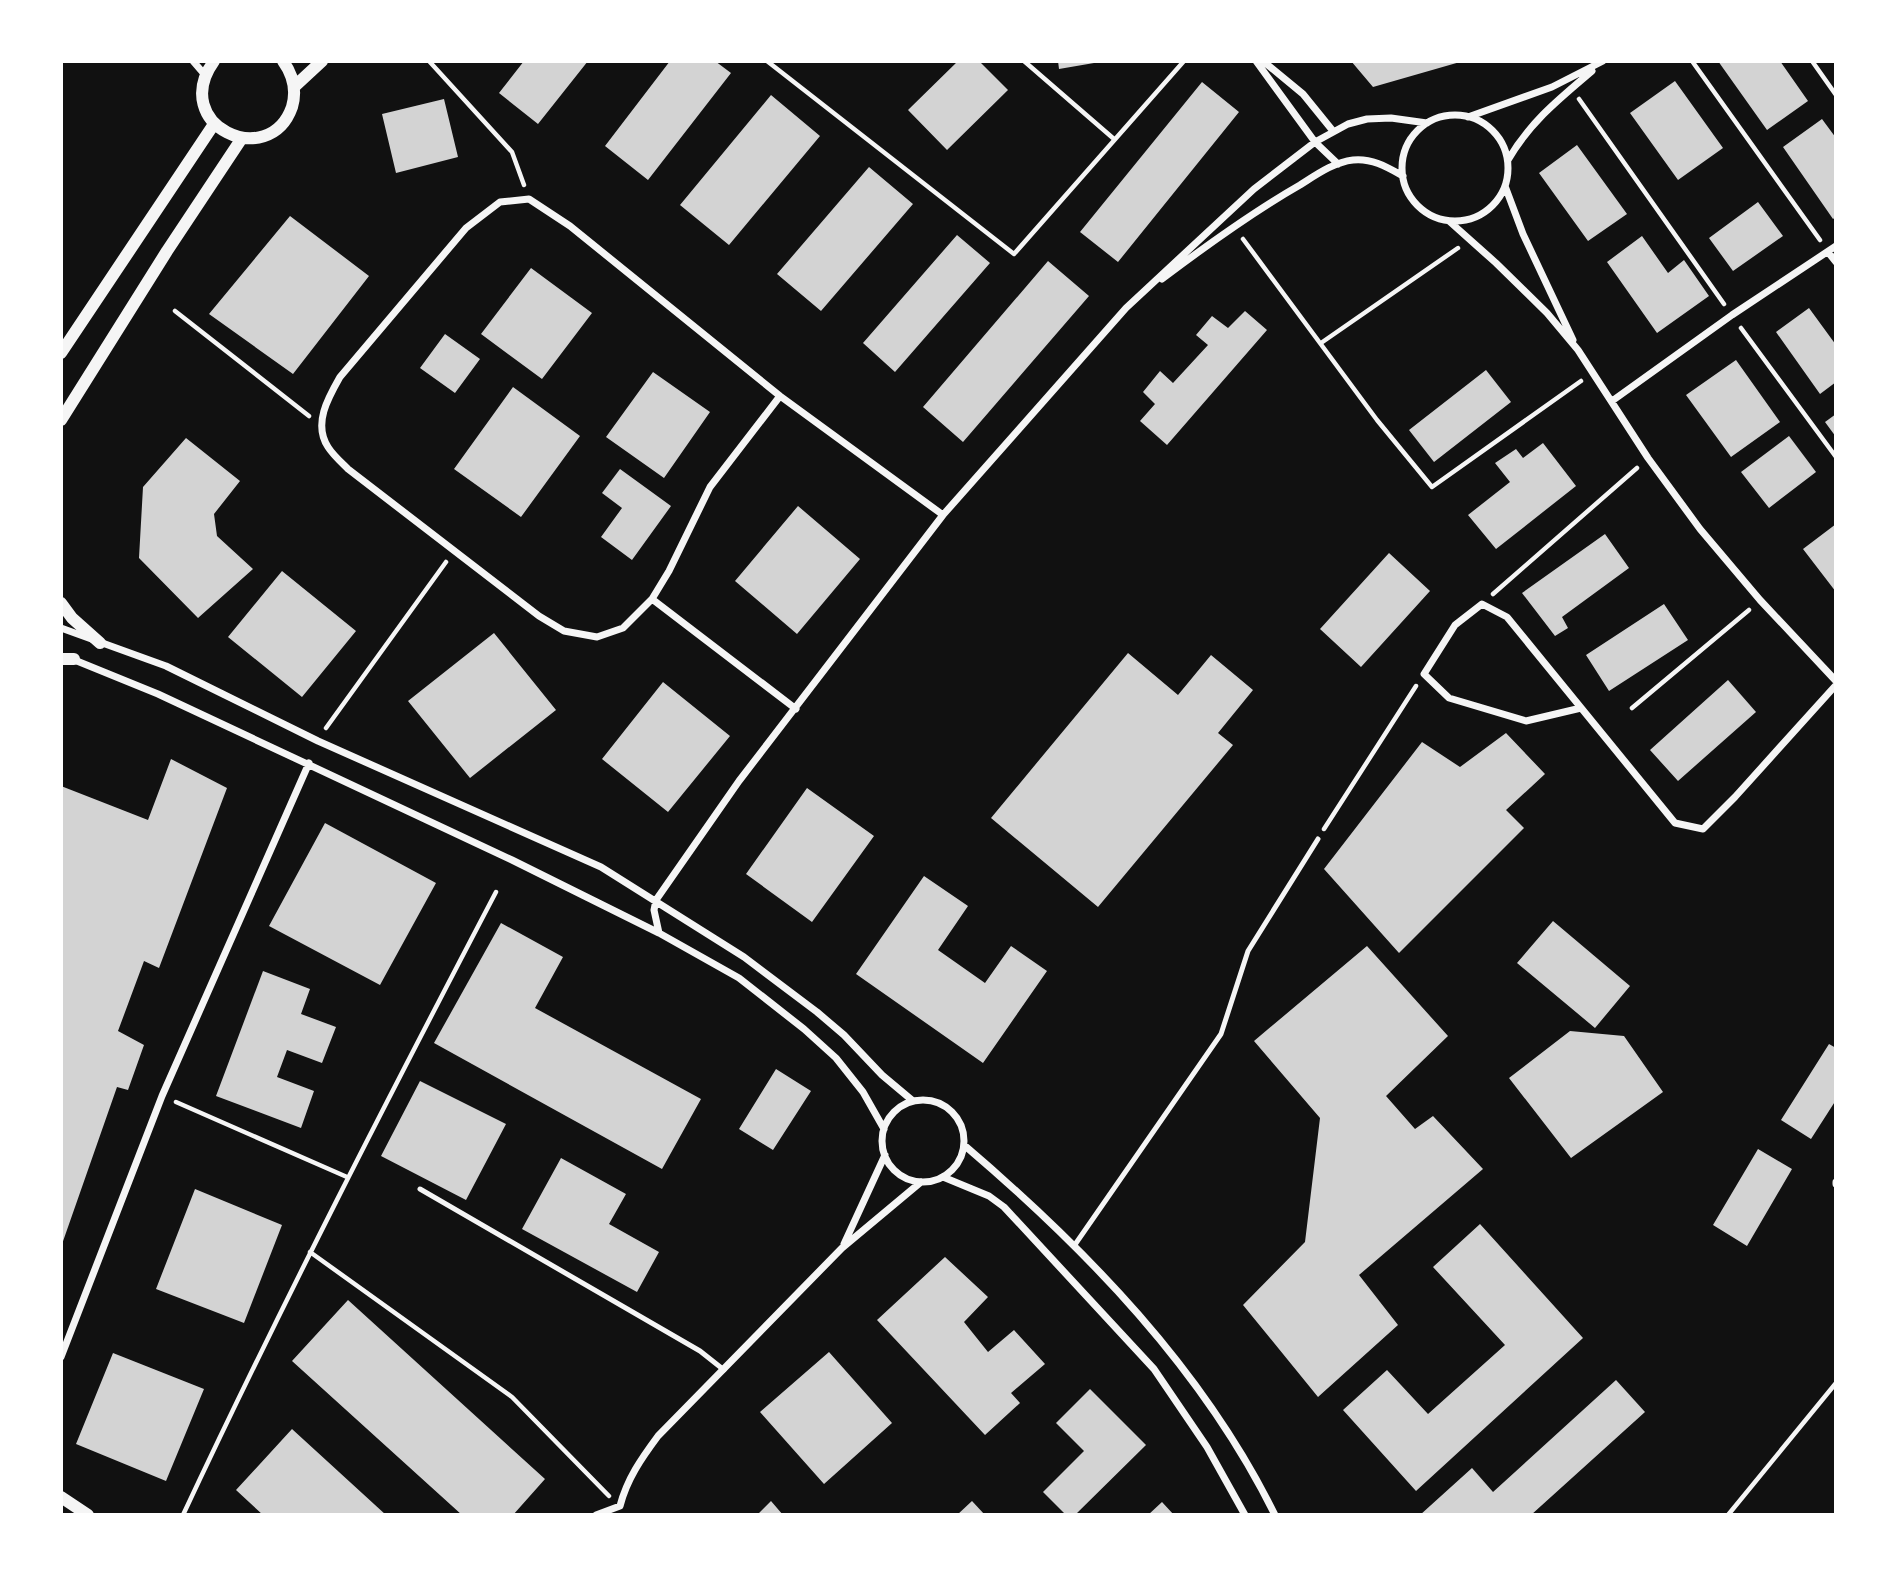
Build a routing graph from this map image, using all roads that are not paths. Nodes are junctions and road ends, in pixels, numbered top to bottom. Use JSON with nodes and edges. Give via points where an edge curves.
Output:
{"nodes":[{"id":1,"x":193,"y":61,"type":"edge"},
{"id":2,"x":214,"y":61,"type":"edge"},
{"id":3,"x":283,"y":61,"type":"edge"},
{"id":4,"x":323,"y":61,"type":"edge"},
{"id":5,"x":1255,"y":61,"type":"edge"},
{"id":6,"x":1263,"y":61,"type":"edge"},
{"id":7,"x":1603,"y":61,"type":"edge"},
{"id":8,"x":205,"y":75,"type":"junction"},
{"id":9,"x":295,"y":86,"type":"junction"},
{"id":10,"x":1468,"y":117,"type":"junction"},
{"id":11,"x":1427,"y":123,"type":"junction"},
{"id":12,"x":214,"y":124,"type":"junction"},
{"id":13,"x":1333,"y":131,"type":"junction"},
{"id":14,"x":243,"y":138,"type":"junction"},
{"id":15,"x":1315,"y":142,"type":"junction"},
{"id":16,"x":1508,"y":160,"type":"junction"},
{"id":17,"x":1338,"y":164,"type":"junction"},
{"id":18,"x":1403,"y":176,"type":"junction"},
{"id":19,"x":1505,"y":186,"type":"junction"},
{"id":20,"x":1449,"y":220,"type":"junction"},
{"id":21,"x":1836,"y":246,"type":"edge"},
{"id":22,"x":1829,"y":252,"type":"junction"},
{"id":23,"x":1836,"y":261,"type":"edge"},
{"id":24,"x":1126,"y":308,"type":"junction"},
{"id":25,"x":1578,"y":350,"type":"junction"},
{"id":26,"x":61,"y":353,"type":"edge"},
{"id":27,"x":780,"y":396,"type":"junction"},
{"id":28,"x":1612,"y":401,"type":"junction"},
{"id":29,"x":61,"y":420,"type":"edge"},
{"id":30,"x":943,"y":514,"type":"junction"},
{"id":31,"x":652,"y":598,"type":"junction"},
{"id":32,"x":61,"y":603,"type":"edge"},
{"id":33,"x":61,"y":628,"type":"edge"},
{"id":34,"x":100,"y":643,"type":"junction"},
{"id":35,"x":65,"y":658,"type":"edge"},
{"id":36,"x":1836,"y":683,"type":"edge"},
{"id":37,"x":1581,"y":708,"type":"junction"},
{"id":38,"x":796,"y":709,"type":"junction"},
{"id":39,"x":309,"y":764,"type":"junction"},
{"id":40,"x":1318,"y":839,"type":"road end"},
{"id":41,"x":656,"y":900,"type":"junction"},
{"id":42,"x":659,"y":933,"type":"junction"},
{"id":43,"x":914,"y":1101,"type":"junction"},
{"id":44,"x":884,"y":1129,"type":"junction"},
{"id":45,"x":964,"y":1145,"type":"junction"},
{"id":46,"x":885,"y":1155,"type":"junction"},
{"id":47,"x":943,"y":1177,"type":"junction"},
{"id":48,"x":921,"y":1182,"type":"junction"},
{"id":49,"x":420,"y":1189,"type":"dead end"},
{"id":50,"x":1074,"y":1246,"type":"junction"},
{"id":51,"x":842,"y":1248,"type":"junction"},
{"id":52,"x":61,"y":1357,"type":"edge"},
{"id":53,"x":724,"y":1370,"type":"junction"},
{"id":54,"x":61,"y":1497,"type":"edge"},
{"id":55,"x":621,"y":1511,"type":"edge"},
{"id":56,"x":88,"y":1515,"type":"edge"},
{"id":57,"x":596,"y":1515,"type":"edge"},
{"id":58,"x":1245,"y":1515,"type":"edge"},
{"id":59,"x":1275,"y":1515,"type":"edge"}],
"edges":[{"from":1,"to":8,"type":"street"},
{"from":2,"to":8,"type":"street"},
{"from":3,"to":9,"type":"street"},
{"from":4,"to":9,"type":"street"},
{"from":5,"to":15,"type":"street"},
{"from":6,"to":13,"type":"street","via":[[1303,94]]},
{"from":7,"to":10,"type":"street","via":[[1552,87]]},
{"from":7,"to":16,"type":"street","via":[[1522,136]]},
{"from":8,"to":12,"type":"street","via":[[202,101]]},
{"from":9,"to":14,"type":"street","via":[[294,101],[281,125],[257,138]]},
{"from":10,"to":11,"type":"street","via":[[1440,117]]},
{"from":10,"to":16,"type":"street","via":[[1495,132]]},
{"from":11,"to":13,"type":"street","via":[[1367,119]]},
{"from":11,"to":18,"type":"street","via":[[1407,146]]},
{"from":12,"to":14,"type":"street"},
{"from":12,"to":26,"type":"street"},
{"from":13,"to":15,"type":"street"},
{"from":14,"to":29,"type":"street"},
{"from":15,"to":17,"type":"street"},
{"from":15,"to":24,"type":"street","via":[[1254,189]]},
{"from":16,"to":19,"type":"street"},
{"from":17,"to":18,"type":"street","via":[[1369,160]]},
{"from":17,"to":24,"type":"street","via":[[1234,226]]},
{"from":18,"to":20,"type":"street","via":[[1418,206]]},
{"from":19,"to":20,"type":"street","via":[[1496,202],[1482,213],[1466,220]]},
{"from":19,"to":25,"type":"street"},
{"from":20,"to":25,"type":"street","via":[[1531,296]]},
{"from":21,"to":22,"type":"street"},
{"from":22,"to":23,"type":"street"},
{"from":22,"to":28,"type":"street"},
{"from":24,"to":30,"type":"street"},
{"from":25,"to":28,"type":"street"},
{"from":27,"to":30,"type":"street"},
{"from":27,"to":31,"type":"street","via":[[710,487]]},
{"from":27,"to":31,"type":"street","via":[[570,226],[529,199],[500,202],[466,228],[340,377],[326,402],[322,422],[327,446],[348,469],[539,616],[564,631],[597,637],[623,628]]},
{"from":28,"to":36,"type":"street","via":[[1700,529]]},
{"from":30,"to":38,"type":"street"},
{"from":31,"to":38,"type":"street"},
{"from":32,"to":34,"type":"street"},
{"from":33,"to":34,"type":"street"},
{"from":34,"to":41,"type":"street","via":[[166,666],[330,746],[601,867]]},
{"from":35,"to":39,"type":"street","via":[[158,694]]},
{"from":36,"to":37,"type":"street","via":[[1703,829],[1675,823]]},
{"from":37,"to":37,"type":"street","via":[[1526,721],[1449,698],[1424,674],[1455,625],[1482,604],[1507,617]]},
{"from":38,"to":41,"type":"street"},
{"from":39,"to":42,"type":"street"},
{"from":39,"to":52,"type":"street","via":[[162,1096]]},
{"from":40,"to":50,"type":"lane","via":[[1248,951],[1221,1034]]},
{"from":41,"to":42,"type":"street"},
{"from":41,"to":43,"type":"street","via":[[817,1012]]},
{"from":42,"to":44,"type":"street","via":[[739,978],[803,1029],[836,1058]]},
{"from":43,"to":44,"type":"street","via":[[891,1116]]},
{"from":43,"to":45,"type":"street","via":[[939,1103],[950,1110],[963,1132]]},
{"from":44,"to":46,"type":"street"},
{"from":45,"to":47,"type":"street","via":[[958,1163]]},
{"from":45,"to":50,"type":"street"},
{"from":46,"to":48,"type":"street","via":[[899,1174]]},
{"from":46,"to":51,"type":"street"},
{"from":47,"to":48,"type":"street"},
{"from":47,"to":58,"type":"street","via":[[1004,1207],[1154,1369],[1207,1447]]},
{"from":48,"to":51,"type":"street"},
{"from":49,"to":53,"type":"lane","via":[[700,1351]]},
{"from":50,"to":59,"type":"street","via":[[1193,1380],[1253,1472]]},
{"from":51,"to":53,"type":"street"},
{"from":53,"to":55,"type":"street","via":[[658,1436],[625,1487]]},
{"from":54,"to":56,"type":"street"},
{"from":55,"to":57,"type":"street"}]}
